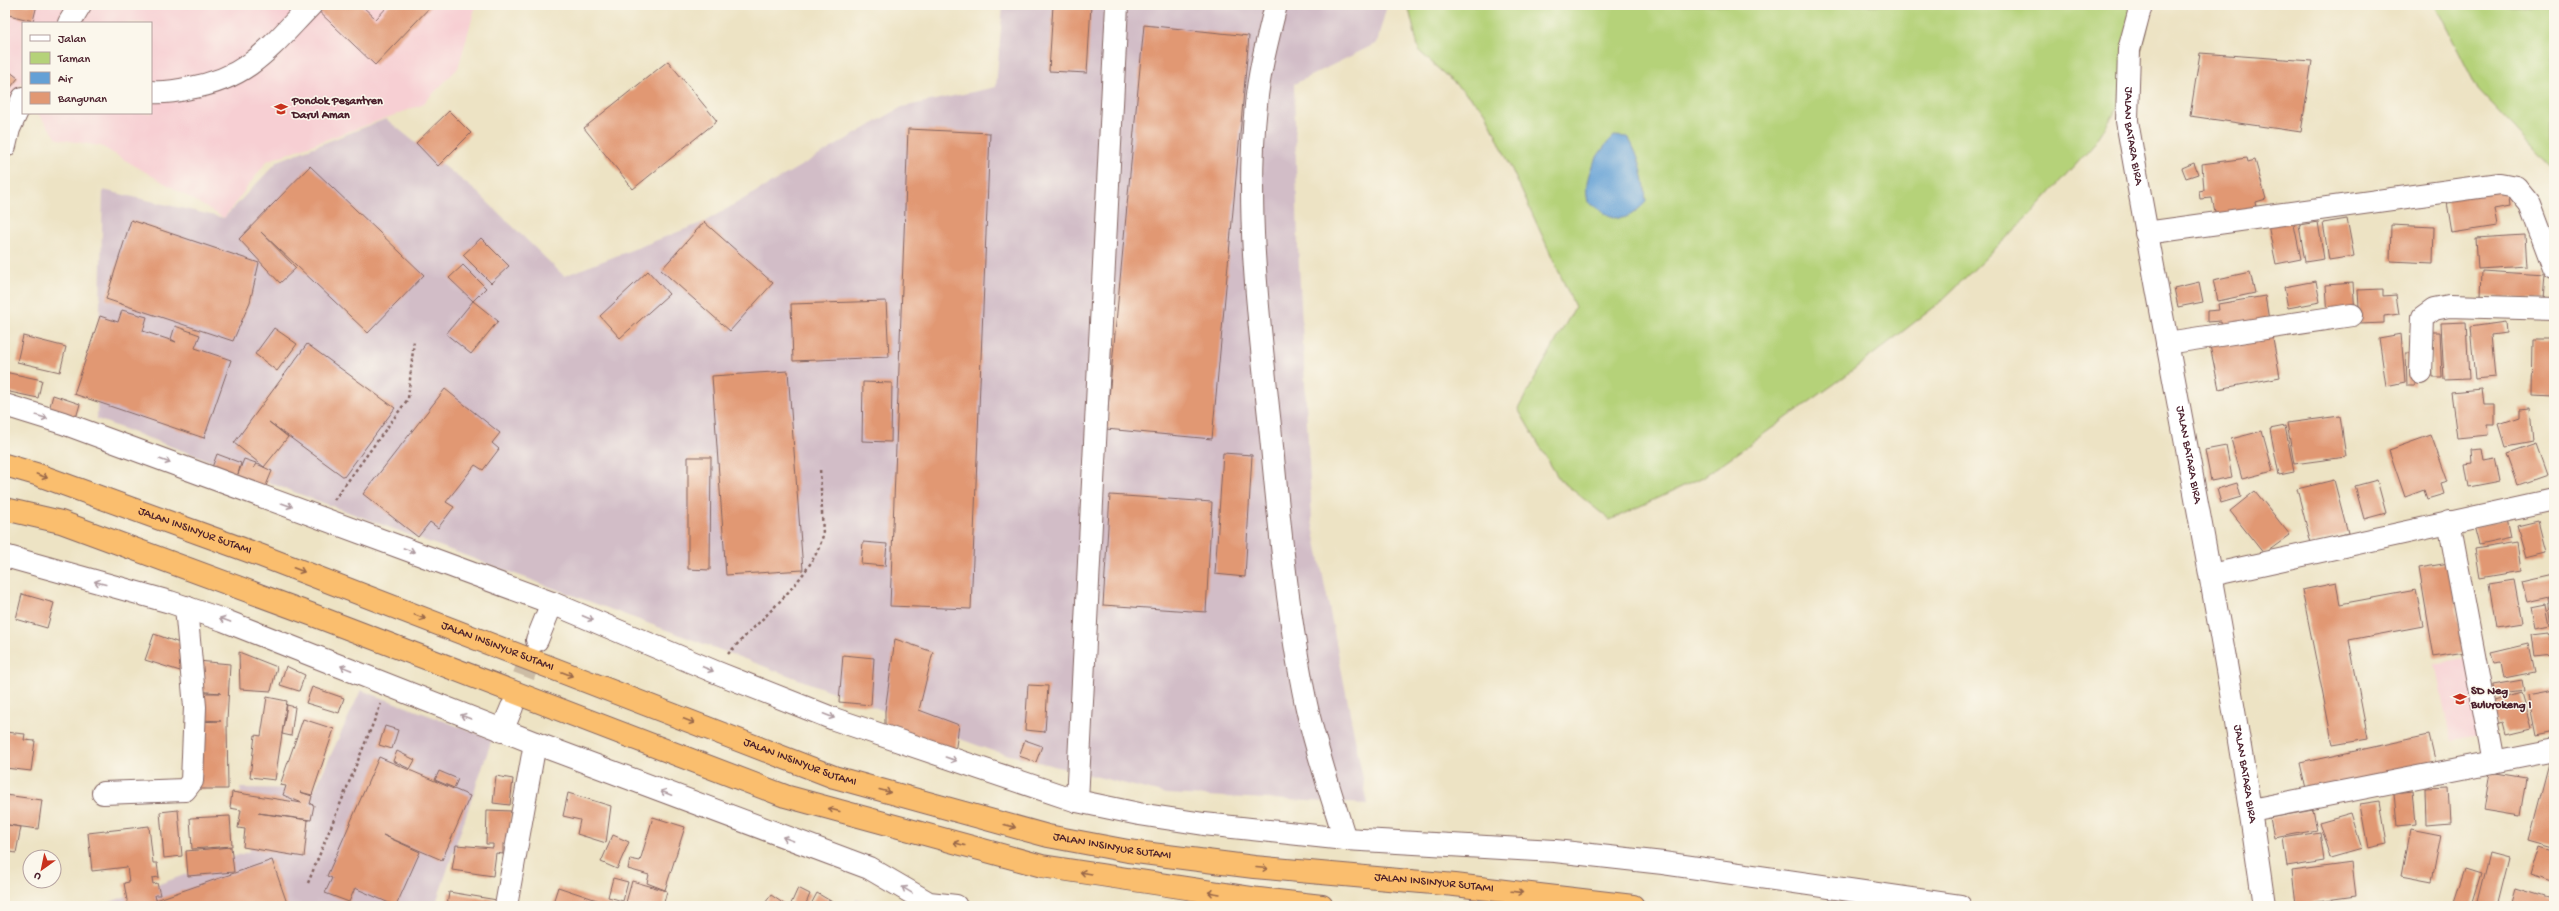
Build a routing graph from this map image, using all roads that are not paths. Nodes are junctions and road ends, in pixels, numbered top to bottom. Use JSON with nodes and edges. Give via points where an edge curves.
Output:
{"nodes":[{"id":1,"x":80,"y":5,"type":"edge"},
{"id":2,"x":310,"y":5,"type":"edge"},
{"id":3,"x":1117,"y":5,"type":"edge"},
{"id":4,"x":1276,"y":5,"type":"edge"},
{"id":5,"x":2141,"y":5,"type":"edge"},
{"id":6,"x":70,"y":22,"type":"edge"},
{"id":7,"x":152,"y":92,"type":"edge"},
{"id":8,"x":22,"y":100,"type":"edge"},
{"id":9,"x":5,"y":146,"type":"edge"},
{"id":10,"x":2146,"y":234,"type":"junction"},
{"id":11,"x":2554,"y":268,"type":"edge"},
{"id":12,"x":2554,"y":309,"type":"edge"},
{"id":13,"x":2352,"y":315,"type":"dead end"},
{"id":14,"x":2166,"y":343,"type":"junction"},
{"id":15,"x":2421,"y":373,"type":"dead end"},
{"id":16,"x":5,"y":405,"type":"edge"},
{"id":17,"x":5,"y":465,"type":"edge"},
{"id":18,"x":2554,"y":500,"type":"edge"},
{"id":19,"x":5,"y":508,"type":"edge"},
{"id":20,"x":2449,"y":522,"type":"junction"},
{"id":21,"x":5,"y":556,"type":"edge"},
{"id":22,"x":2211,"y":576,"type":"junction"},
{"id":23,"x":552,"y":603,"type":"junction"},
{"id":24,"x":186,"y":607,"type":"junction"},
{"id":25,"x":537,"y":640,"type":"tunnel mouth"},
{"id":26,"x":512,"y":707,"type":"tunnel mouth"},
{"id":27,"x":502,"y":731,"type":"junction"},
{"id":28,"x":535,"y":743,"type":"junction"},
{"id":29,"x":2554,"y":750,"type":"edge"},
{"id":30,"x":2494,"y":762,"type":"junction"},
{"id":31,"x":103,"y":793,"type":"dead end"},
{"id":32,"x":1076,"y":801,"type":"junction"},
{"id":33,"x":2251,"y":810,"type":"junction"},
{"id":34,"x":1345,"y":839,"type":"junction"},
{"id":35,"x":929,"y":905,"type":"edge"},
{"id":36,"x":506,"y":906,"type":"edge"},
{"id":37,"x":956,"y":906,"type":"edge"},
{"id":38,"x":1322,"y":906,"type":"edge"},
{"id":39,"x":1633,"y":906,"type":"edge"},
{"id":40,"x":1960,"y":906,"type":"edge"},
{"id":41,"x":2264,"y":906,"type":"edge"}],
"edges":[{"from":1,"to":6,"type":"street"},
{"from":2,"to":7,"type":"street","via":[[266,52],[242,71],[215,84],[164,93]]},
{"from":3,"to":32,"type":"street"},
{"from":4,"to":34,"type":"street","via":[[1260,75],[1253,140],[1261,349],[1283,555],[1299,667],[1319,756]]},
{"from":5,"to":10,"type":"street","name":"JALAN BATARA BIRA","via":[[2129,50],[2127,121]]},
{"from":8,"to":9,"type":"street","via":[[9,129]]},
{"from":10,"to":11,"type":"street","via":[[2500,184],[2516,188],[2530,204]]},
{"from":10,"to":14,"type":"street","name":"JALAN BATARA BIRA"},
{"from":12,"to":15,"type":"street","via":[[2450,306],[2434,309],[2423,317]]},
{"from":13,"to":14,"type":"street"},
{"from":14,"to":22,"type":"street","name":"JALAN BATARA BIRA"},
{"from":16,"to":23,"type":"street","one_way":true,"via":[[63,423]]},
{"from":17,"to":39,"type":"highway","name":"JALAN INSINYUR SUTAMI","one_way":true,"via":[[262,556],[834,777],[1048,836],[1128,851],[1254,867],[1455,885]]},
{"from":18,"to":20,"type":"street"},
{"from":38,"to":19,"type":"highway","one_way":true,"via":[[1251,898],[1042,866],[785,796],[313,615],[61,522]]},
{"from":20,"to":22,"type":"street"},
{"from":20,"to":30,"type":"street"},
{"from":24,"to":21,"type":"street","one_way":true},
{"from":22,"to":33,"type":"street","name":"JALAN BATARA BIRA"},
{"from":23,"to":25,"type":"street"},
{"from":23,"to":32,"type":"street","one_way":true,"via":[[834,719]]},
{"from":27,"to":24,"type":"street","one_way":true},
{"from":24,"to":31,"type":"street","via":[[195,707],[190,787],[185,790]]},
{"from":26,"to":27,"type":"street"},
{"from":27,"to":28,"type":"street"},
{"from":35,"to":28,"type":"street","one_way":true,"via":[[868,868]]},
{"from":28,"to":36,"type":"street"},
{"from":29,"to":30,"type":"street"},
{"from":30,"to":33,"type":"street"},
{"from":32,"to":34,"type":"street","via":[[1197,823]]},
{"from":33,"to":41,"type":"street","name":"JALAN BATARA BIRA"},
{"from":34,"to":40,"type":"street","via":[[1555,851],[1663,863]]},
{"from":35,"to":37,"type":"street"}]}
